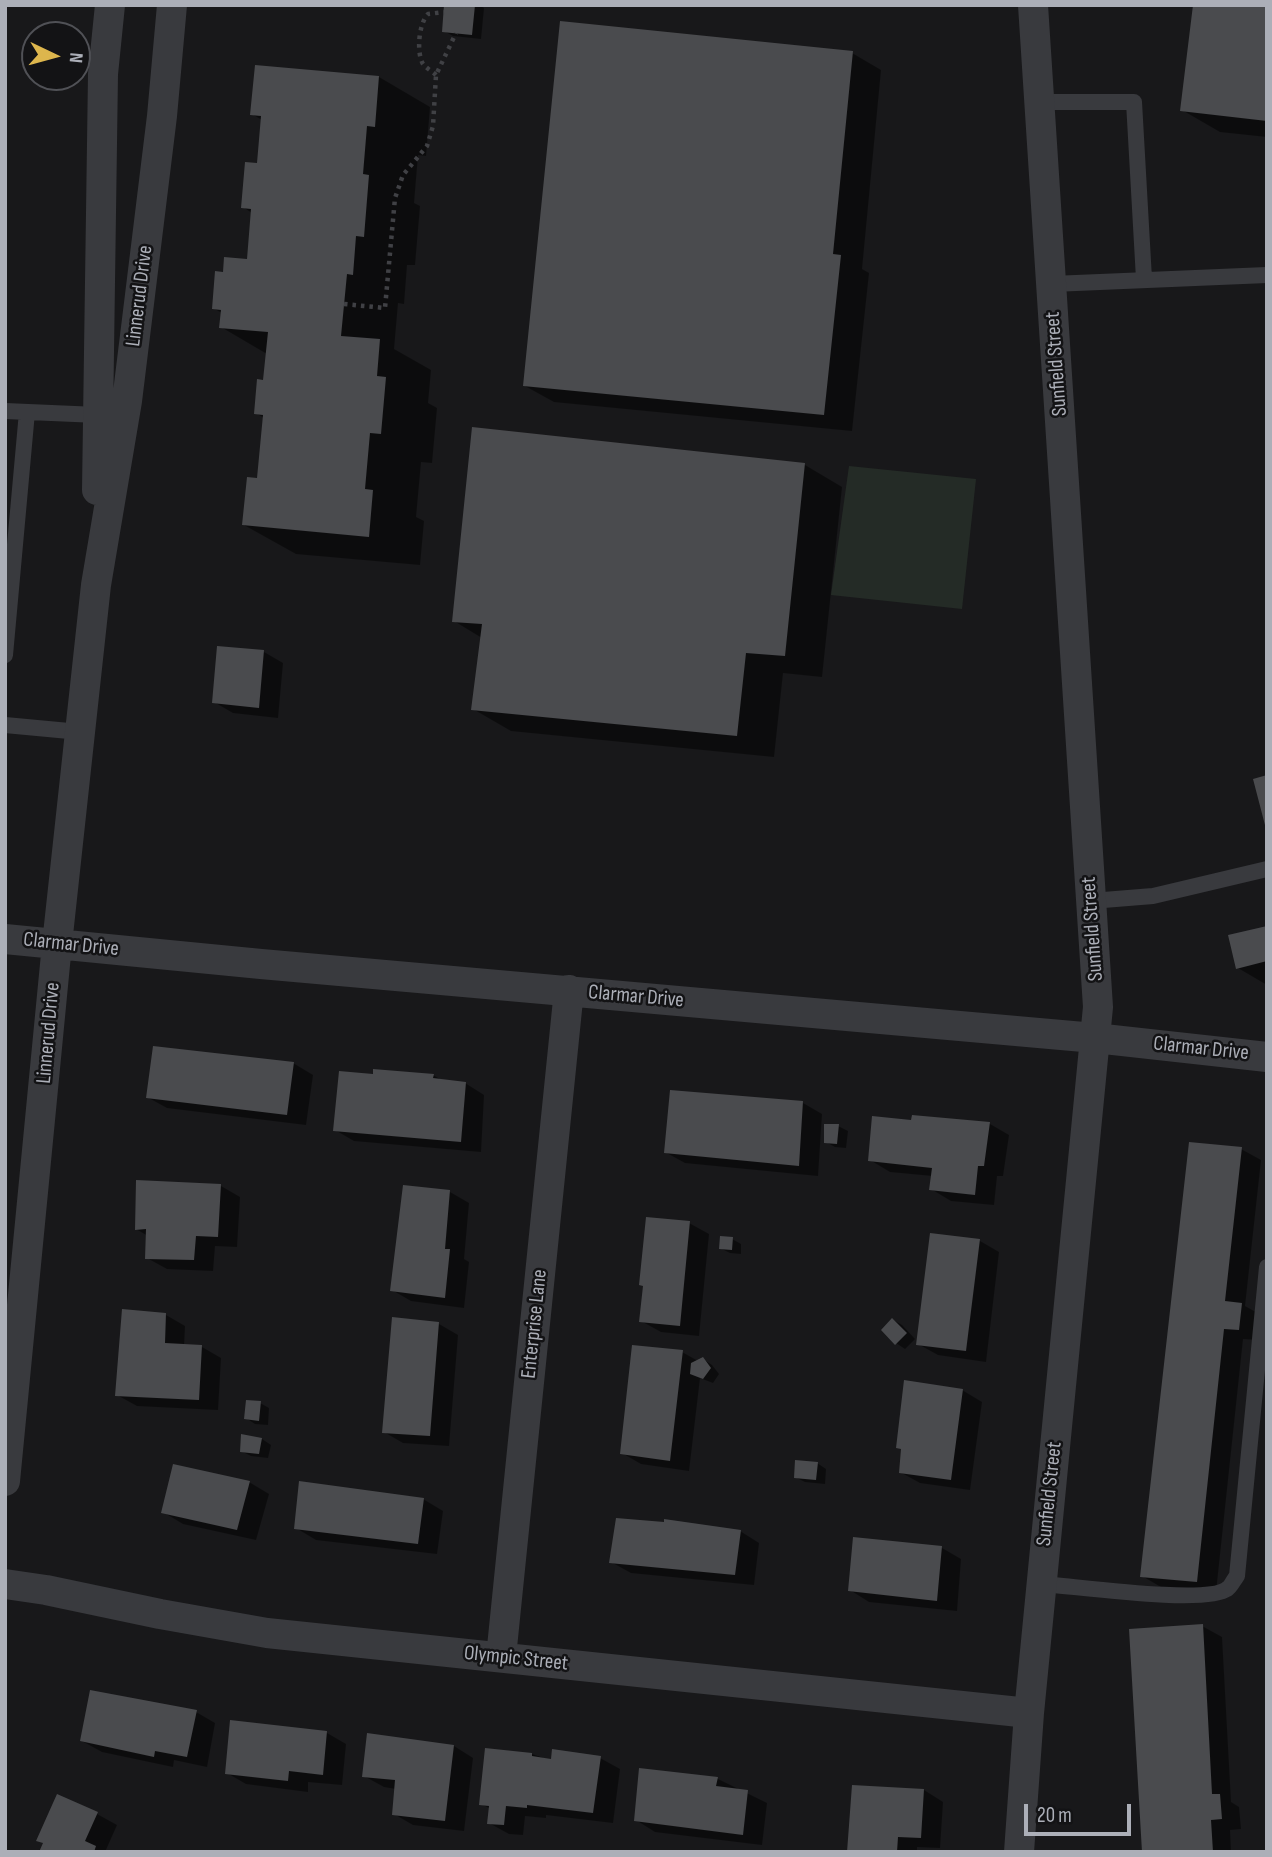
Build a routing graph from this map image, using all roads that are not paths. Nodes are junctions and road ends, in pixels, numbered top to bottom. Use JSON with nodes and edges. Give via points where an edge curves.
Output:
{"nodes":[{"id":1,"x":110,"y":5,"type":"edge"},
{"id":2,"x":172,"y":5,"type":"edge"},
{"id":3,"x":1033,"y":5,"type":"edge"},
{"id":4,"x":1040,"y":102,"type":"junction"},
{"id":5,"x":1267,"y":275,"type":"edge"},
{"id":6,"x":1144,"y":279,"type":"junction"},
{"id":7,"x":1052,"y":284,"type":"junction"},
{"id":8,"x":5,"y":411,"type":"edge"},
{"id":9,"x":27,"y":412,"type":"junction"},
{"id":10,"x":98,"y":415,"type":"junction"},
{"id":11,"x":96,"y":585,"type":"junction"},
{"id":12,"x":5,"y":655,"type":"edge"},
{"id":13,"x":5,"y":725,"type":"edge"},
{"id":14,"x":80,"y":732,"type":"junction"},
{"id":15,"x":1267,"y":869,"type":"edge"},
{"id":16,"x":1091,"y":901,"type":"junction"},
{"id":17,"x":5,"y":939,"type":"edge"},
{"id":18,"x":57,"y":943,"type":"junction"},
{"id":19,"x":569,"y":990,"type":"junction"},
{"id":20,"x":1095,"y":1038,"type":"junction"},
{"id":21,"x":1267,"y":1056,"type":"edge"},
{"id":22,"x":1267,"y":1267,"type":"edge"},
{"id":23,"x":5,"y":1481,"type":"edge"},
{"id":24,"x":5,"y":1584,"type":"edge"},
{"id":25,"x":1042,"y":1584,"type":"junction"},
{"id":26,"x":501,"y":1657,"type":"junction"},
{"id":27,"x":1029,"y":1713,"type":"junction"},
{"id":28,"x":1020,"y":1852,"type":"edge"}],
"edges":[{"from":1,"to":10,"type":"street","name":"Linnerud Drive","via":[[103,74]]},
{"from":2,"to":11,"type":"street","name":"Linnerud Drive","via":[[127,401]]},
{"from":3,"to":4,"type":"street","name":"Sunfield Street"},
{"from":4,"to":6,"type":"lane","via":[[1134,102]]},
{"from":4,"to":7,"type":"street","name":"Sunfield Street"},
{"from":5,"to":6,"type":"lane"},
{"from":6,"to":7,"type":"lane"},
{"from":7,"to":16,"type":"street","name":"Sunfield Street"},
{"from":8,"to":9,"type":"lane"},
{"from":9,"to":10,"type":"lane"},
{"from":9,"to":12,"type":"lane"},
{"from":10,"to":11,"type":"street","name":"Linnerud Drive"},
{"from":11,"to":14,"type":"street","name":"Linnerud Drive"},
{"from":13,"to":14,"type":"lane"},
{"from":14,"to":18,"type":"street","name":"Linnerud Drive"},
{"from":15,"to":16,"type":"lane","via":[[1153,896]]},
{"from":16,"to":20,"type":"street","name":"Sunfield Street","via":[[1098,1007]]},
{"from":17,"to":18,"type":"street","name":"Clarmar Drive"},
{"from":18,"to":19,"type":"street","name":"Clarmar Drive"},
{"from":18,"to":23,"type":"street","name":"Linnerud Drive"},
{"from":19,"to":20,"type":"street","name":"Clarmar Drive"},
{"from":19,"to":26,"type":"street","name":"Enterprise Lane"},
{"from":20,"to":21,"type":"street","name":"Clarmar Drive"},
{"from":20,"to":25,"type":"street","name":"Sunfield Street"},
{"from":22,"to":25,"type":"lane","via":[[1237,1576],[1227,1589],[1211,1595]]},
{"from":24,"to":26,"type":"street","name":"Olympic Street","via":[[267,1633]]},
{"from":25,"to":27,"type":"street","name":"Sunfield Street"},
{"from":26,"to":27,"type":"street","name":"Olympic Street"},
{"from":27,"to":28,"type":"street","name":"Sunfield Street"}]}
